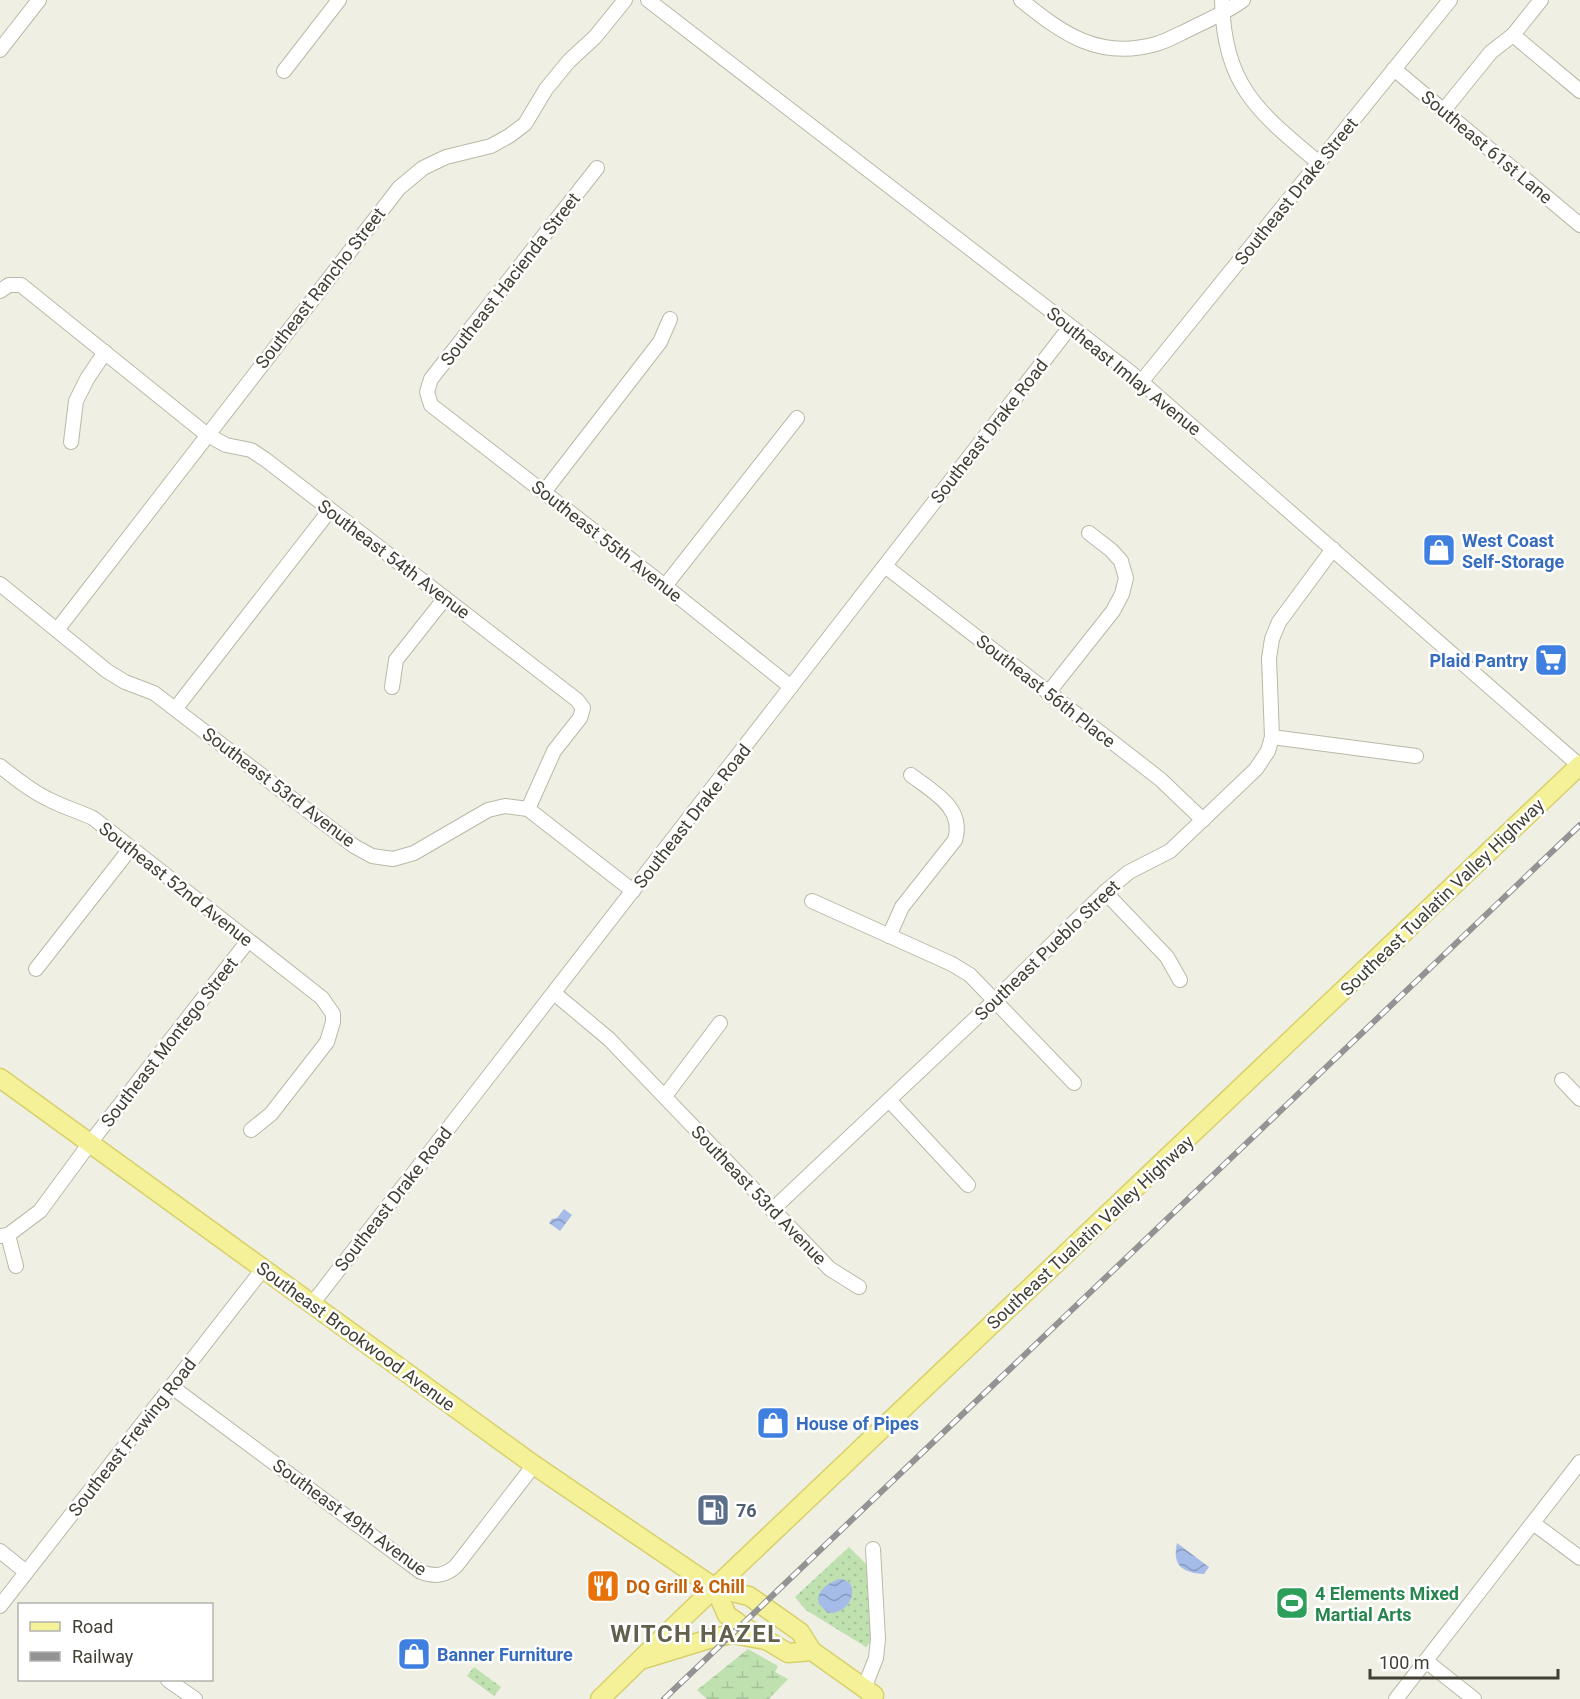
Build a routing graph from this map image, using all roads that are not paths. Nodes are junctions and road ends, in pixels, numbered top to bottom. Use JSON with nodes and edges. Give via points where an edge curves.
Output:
{"nodes":[{"id":1,"x":39,"y":0,"type":"edge"},
{"id":2,"x":339,"y":0,"type":"edge"},
{"id":3,"x":626,"y":0,"type":"edge"},
{"id":4,"x":648,"y":0,"type":"edge"},
{"id":5,"x":1021,"y":0,"type":"edge"},
{"id":6,"x":1243,"y":0,"type":"edge"},
{"id":7,"x":1450,"y":0,"type":"edge"},
{"id":8,"x":1541,"y":0,"type":"edge"},
{"id":9,"x":1222,"y":7,"type":"edge"},
{"id":10,"x":1513,"y":35,"type":"junction"},
{"id":11,"x":0,"y":50,"type":"edge"},
{"id":12,"x":1394,"y":69,"type":"junction"},
{"id":13,"x":284,"y":70,"type":"dead end"},
{"id":14,"x":1579,"y":88,"type":"edge"},
{"id":15,"x":1444,"y":110,"type":"junction"},
{"id":16,"x":1319,"y":163,"type":"junction"},
{"id":17,"x":597,"y":168,"type":"dead end"},
{"id":18,"x":1580,"y":225,"type":"edge"},
{"id":19,"x":4,"y":288,"type":"edge"},
{"id":20,"x":670,"y":319,"type":"dead end"},
{"id":21,"x":1070,"y":327,"type":"junction"},
{"id":22,"x":105,"y":352,"type":"junction"},
{"id":23,"x":1142,"y":381,"type":"junction"},
{"id":24,"x":427,"y":392,"type":"joint"},
{"id":25,"x":797,"y":418,"type":"dead end"},
{"id":26,"x":206,"y":434,"type":"junction"},
{"id":27,"x":71,"y":442,"type":"dead end"},
{"id":28,"x":544,"y":492,"type":"junction"},
{"id":29,"x":330,"y":510,"type":"junction"},
{"id":30,"x":1089,"y":533,"type":"dead end"},
{"id":31,"x":1333,"y":549,"type":"junction"},
{"id":32,"x":885,"y":566,"type":"junction"},
{"id":33,"x":0,"y":584,"type":"edge"},
{"id":34,"x":665,"y":586,"type":"junction"},
{"id":35,"x":445,"y":598,"type":"junction"},
{"id":36,"x":57,"y":630,"type":"junction"},
{"id":37,"x":392,"y":687,"type":"dead end"},
{"id":38,"x":791,"y":687,"type":"junction"},
{"id":39,"x":1048,"y":693,"type":"junction"},
{"id":40,"x":176,"y":708,"type":"junction"},
{"id":41,"x":1272,"y":737,"type":"junction"},
{"id":42,"x":1416,"y":756,"type":"dead end"},
{"id":43,"x":0,"y":766,"type":"edge"},
{"id":44,"x":1580,"y":766,"type":"edge"},
{"id":45,"x":911,"y":775,"type":"dead end"},
{"id":46,"x":528,"y":809,"type":"junction"},
{"id":47,"x":1203,"y":820,"type":"junction"},
{"id":48,"x":130,"y":849,"type":"junction"},
{"id":49,"x":633,"y":891,"type":"junction"},
{"id":50,"x":1105,"y":892,"type":"junction"},
{"id":51,"x":812,"y":901,"type":"dead end"},
{"id":52,"x":889,"y":936,"type":"junction"},
{"id":53,"x":248,"y":941,"type":"junction"},
{"id":54,"x":36,"y":969,"type":"dead end"},
{"id":55,"x":1180,"y":980,"type":"dead end"},
{"id":56,"x":554,"y":993,"type":"junction"},
{"id":57,"x":995,"y":1000,"type":"junction"},
{"id":58,"x":720,"y":1023,"type":"dead end"},
{"id":59,"x":0,"y":1078,"type":"edge"},
{"id":60,"x":1562,"y":1080,"type":"dead end"},
{"id":61,"x":1074,"y":1083,"type":"dead end"},
{"id":62,"x":665,"y":1096,"type":"junction"},
{"id":63,"x":1580,"y":1099,"type":"edge"},
{"id":64,"x":889,"y":1100,"type":"junction"},
{"id":65,"x":251,"y":1130,"type":"dead end"},
{"id":66,"x":90,"y":1143,"type":"junction"},
{"id":67,"x":968,"y":1185,"type":"dead end"},
{"id":68,"x":772,"y":1210,"type":"junction"},
{"id":69,"x":4,"y":1235,"type":"edge"},
{"id":70,"x":16,"y":1266,"type":"dead end"},
{"id":71,"x":263,"y":1269,"type":"junction"},
{"id":72,"x":859,"y":1287,"type":"dead end"},
{"id":73,"x":312,"y":1304,"type":"junction"},
{"id":74,"x":172,"y":1387,"type":"junction"},
{"id":75,"x":1580,"y":1462,"type":"edge"},
{"id":76,"x":534,"y":1465,"type":"junction"},
{"id":77,"x":1533,"y":1522,"type":"junction"},
{"id":78,"x":873,"y":1548,"type":"dead end"},
{"id":79,"x":0,"y":1551,"type":"edge"},
{"id":80,"x":1580,"y":1558,"type":"edge"},
{"id":81,"x":26,"y":1572,"type":"junction"},
{"id":82,"x":715,"y":1588,"type":"junction"},
{"id":83,"x":0,"y":1606,"type":"edge"},
{"id":84,"x":765,"y":1640,"type":"junction"},
{"id":85,"x":812,"y":1651,"type":"junction"},
{"id":86,"x":639,"y":1661,"type":"junction"},
{"id":87,"x":1426,"y":1661,"type":"junction"},
{"id":88,"x":169,"y":1681,"type":"edge"},
{"id":89,"x":873,"y":1695,"type":"edge"},
{"id":90,"x":195,"y":1699,"type":"edge"},
{"id":91,"x":600,"y":1699,"type":"edge"},
{"id":92,"x":1396,"y":1699,"type":"edge"},
{"id":93,"x":1474,"y":1699,"type":"edge"}],
"edges":[{"from":1,"to":11,"type":"street"},
{"from":2,"to":13,"type":"street"},
{"from":3,"to":26,"type":"street","name":"Southeast Rancho Street","via":[[595,37],[568,61],[525,124],[491,146],[446,157],[423,168],[399,188]]},
{"from":4,"to":21,"type":"street","name":"Southeast Imlay Avenue"},
{"from":5,"to":9,"type":"street","via":[[1081,42],[1118,50],[1156,44]]},
{"from":6,"to":9,"type":"street"},
{"from":7,"to":12,"type":"street","name":"Southeast Drake Street"},
{"from":8,"to":10,"type":"street"},
{"from":9,"to":16,"type":"street","via":[[1230,55],[1246,94]]},
{"from":10,"to":14,"type":"street"},
{"from":10,"to":15,"type":"street","via":[[1491,52]]},
{"from":12,"to":15,"type":"street","name":"Southeast 61st Lane"},
{"from":12,"to":16,"type":"street","name":"Southeast Drake Street"},
{"from":15,"to":18,"type":"street","name":"Southeast 61st Lane"},
{"from":16,"to":23,"type":"street","name":"Southeast Drake Street"},
{"from":17,"to":24,"type":"street","name":"Southeast Hacienda Street","via":[[431,379]]},
{"from":19,"to":22,"type":"street","name":"Southeast 54th Avenue","via":[[21,285]]},
{"from":20,"to":28,"type":"street","via":[[660,342]]},
{"from":21,"to":23,"type":"street","name":"Southeast Imlay Avenue"},
{"from":21,"to":32,"type":"street","name":"Southeast Drake Road"},
{"from":22,"to":26,"type":"street","name":"Southeast 54th Avenue"},
{"from":22,"to":27,"type":"street","via":[[76,401]]},
{"from":23,"to":31,"type":"street","name":"Southeast Imlay Avenue"},
{"from":24,"to":28,"type":"street","name":"Southeast 55th Avenue","via":[[431,405]]},
{"from":25,"to":34,"type":"street"},
{"from":26,"to":29,"type":"street","name":"Southeast 54th Avenue","via":[[226,445],[251,450]]},
{"from":26,"to":36,"type":"street","name":"Southeast Rancho Street"},
{"from":28,"to":34,"type":"street","name":"Southeast 55th Avenue"},
{"from":29,"to":35,"type":"street","name":"Southeast 54th Avenue"},
{"from":29,"to":40,"type":"street"},
{"from":30,"to":39,"type":"street","via":[[1121,561],[1126,578],[1122,594]]},
{"from":31,"to":41,"type":"street","name":"Southeast Pueblo Street","via":[[1279,622],[1272,639]]},
{"from":31,"to":44,"type":"street","name":"Southeast Imlay Avenue"},
{"from":32,"to":38,"type":"street","name":"Southeast Drake Road"},
{"from":32,"to":39,"type":"street","name":"Southeast 56th Place"},
{"from":33,"to":36,"type":"street","name":"Southeast 53rd Avenue"},
{"from":34,"to":38,"type":"street","name":"Southeast 55th Avenue"},
{"from":35,"to":37,"type":"street","via":[[396,660]]},
{"from":35,"to":46,"type":"street","name":"Southeast 54th Avenue","via":[[583,708],[554,752]]},
{"from":36,"to":40,"type":"street","name":"Southeast 53rd Avenue","via":[[107,671]]},
{"from":38,"to":49,"type":"street","name":"Southeast Drake Road"},
{"from":39,"to":47,"type":"street","name":"Southeast 56th Place","via":[[1160,779]]},
{"from":40,"to":46,"type":"street","name":"Southeast 53rd Avenue","via":[[354,846],[372,855],[393,859],[414,853],[488,810],[505,806]]},
{"from":41,"to":42,"type":"street"},
{"from":41,"to":47,"type":"street","name":"Southeast Pueblo Street","via":[[1256,769]]},
{"from":43,"to":48,"type":"street","name":"Southeast 52nd Avenue","via":[[49,800],[93,818]]},
{"from":44,"to":82,"type":"main road","name":"Southeast Tualatin Valley Highway"},
{"from":45,"to":52,"type":"street","via":[[950,805],[958,829],[955,840],[902,907]]},
{"from":46,"to":49,"type":"street"},
{"from":47,"to":50,"type":"street","name":"Southeast Pueblo Street","via":[[1170,851],[1129,872]]},
{"from":48,"to":53,"type":"street","name":"Southeast 52nd Avenue"},
{"from":48,"to":54,"type":"street"},
{"from":49,"to":56,"type":"street","name":"Southeast Drake Road"},
{"from":50,"to":55,"type":"street","via":[[1167,957]]},
{"from":50,"to":57,"type":"street","name":"Southeast Pueblo Street"},
{"from":51,"to":52,"type":"street"},
{"from":52,"to":57,"type":"street","via":[[952,964],[970,975]]},
{"from":53,"to":65,"type":"street","name":"Southeast 52nd Avenue","via":[[322,998],[333,1014],[327,1042],[271,1114]]},
{"from":53,"to":66,"type":"street","name":"Southeast Montego Street"},
{"from":56,"to":62,"type":"street","name":"Southeast 53rd Avenue","via":[[609,1039]]},
{"from":56,"to":73,"type":"street","name":"Southeast Drake Road"},
{"from":57,"to":61,"type":"street"},
{"from":57,"to":64,"type":"street","name":"Southeast Pueblo Street"},
{"from":58,"to":62,"type":"street"},
{"from":59,"to":66,"type":"main road","name":"Southeast Brookwood Avenue"},
{"from":60,"to":63,"type":"street"},
{"from":62,"to":68,"type":"street","name":"Southeast 53rd Avenue"},
{"from":64,"to":67,"type":"street"},
{"from":64,"to":68,"type":"street","name":"Southeast Pueblo Street"},
{"from":66,"to":69,"type":"street","name":"Southeast Montego Street","via":[[40,1211]]},
{"from":66,"to":71,"type":"main road","name":"Southeast Brookwood Avenue"},
{"from":68,"to":72,"type":"street","name":"Southeast 53rd Avenue","via":[[830,1269]]},
{"from":69,"to":70,"type":"street"},
{"from":71,"to":73,"type":"main road","name":"Southeast Brookwood Avenue"},
{"from":71,"to":74,"type":"street","name":"Southeast Frewing Road"},
{"from":73,"to":76,"type":"main road","name":"Southeast Brookwood Avenue"},
{"from":74,"to":76,"type":"street","name":"Southeast 49th Avenue","via":[[429,1575],[439,1576],[456,1566]]},
{"from":74,"to":81,"type":"street","name":"Southeast Frewing Road"},
{"from":75,"to":77,"type":"street"},
{"from":76,"to":82,"type":"main road","name":"Southeast Brookwood Avenue"},
{"from":77,"to":80,"type":"street"},
{"from":77,"to":87,"type":"street"},
{"from":78,"to":89,"type":"street","via":[[878,1639]]},
{"from":79,"to":81,"type":"street"},
{"from":81,"to":83,"type":"street","name":"Southeast Frewing Road"},
{"from":82,"to":84,"type":"main road","via":[[728,1615]]},
{"from":82,"to":85,"type":"main road","name":"Southeast Brookwood Avenue","via":[[748,1596],[800,1632]]},
{"from":82,"to":86,"type":"main road","name":"Southeast Tualatin Valley Highway"},
{"from":84,"to":85,"type":"main road","via":[[788,1653]]},
{"from":84,"to":86,"type":"main road","via":[[732,1634]]},
{"from":85,"to":89,"type":"main road","name":"Southeast Brookwood Avenue"},
{"from":86,"to":91,"type":"main road","name":"Southeast Tualatin Valley Highway"},
{"from":87,"to":92,"type":"street"},
{"from":87,"to":93,"type":"street"},
{"from":88,"to":90,"type":"street"}]}
